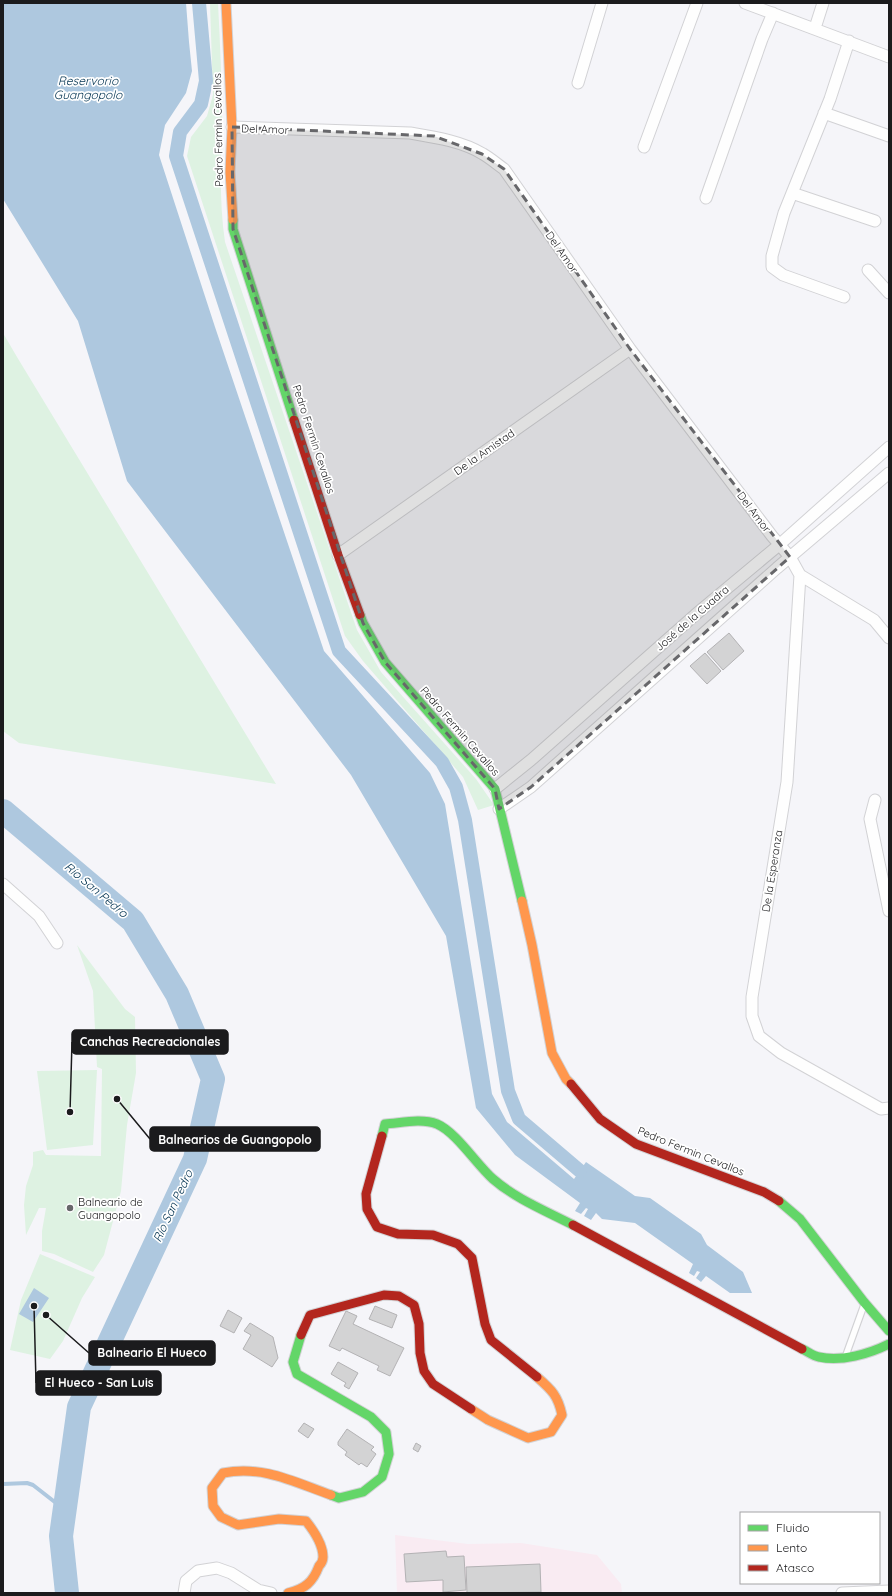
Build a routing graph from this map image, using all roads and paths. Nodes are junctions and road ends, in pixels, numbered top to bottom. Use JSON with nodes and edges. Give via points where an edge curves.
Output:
{"nodes":[{"id":1,"x":226,"y":3,"type":"edge"},
{"id":2,"x":602,"y":3,"type":"edge"},
{"id":3,"x":697,"y":3,"type":"edge"},
{"id":4,"x":745,"y":3,"type":"edge"},
{"id":5,"x":823,"y":3,"type":"edge"},
{"id":6,"x":772,"y":13,"type":"junction"},
{"id":7,"x":814,"y":28,"type":"junction"},
{"id":8,"x":849,"y":41,"type":"junction"},
{"id":9,"x":889,"y":57,"type":"edge"},
{"id":10,"x":578,"y":83,"type":"dead end"},
{"id":11,"x":824,"y":113,"type":"junction"},
{"id":12,"x":232,"y":127,"type":"junction"},
{"id":13,"x":889,"y":136,"type":"edge"},
{"id":14,"x":644,"y":147,"type":"dead end"},
{"id":15,"x":792,"y":192,"type":"junction"},
{"id":16,"x":706,"y":198,"type":"dead end"},
{"id":17,"x":875,"y":221,"type":"dead end"},
{"id":18,"x":868,"y":270,"type":"dead end"},
{"id":19,"x":889,"y":293,"type":"edge"},
{"id":20,"x":844,"y":297,"type":"dead end"},
{"id":21,"x":630,"y":350,"type":"junction"},
{"id":22,"x":889,"y":447,"type":"edge"},
{"id":23,"x":889,"y":473,"type":"edge"},
{"id":24,"x":779,"y":545,"type":"junction"},
{"id":25,"x":338,"y":555,"type":"junction"},
{"id":26,"x":790,"y":557,"type":"junction"},
{"id":27,"x":800,"y":575,"type":"junction"},
{"id":28,"x":889,"y":638,"type":"edge"},
{"id":29,"x":640,"y":664,"type":"junction"},
{"id":30,"x":652,"y":679,"type":"junction"},
{"id":31,"x":495,"y":789,"type":"junction"},
{"id":32,"x":875,"y":800,"type":"dead end"},
{"id":33,"x":499,"y":809,"type":"junction"},
{"id":34,"x":3,"y":884,"type":"edge"},
{"id":35,"x":889,"y":911,"type":"edge"},
{"id":36,"x":57,"y":943,"type":"dead end"},
{"id":37,"x":889,"y":1108,"type":"edge"},
{"id":38,"x":864,"y":1302,"type":"junction"},
{"id":39,"x":889,"y":1330,"type":"edge"},
{"id":40,"x":889,"y":1344,"type":"edge"},
{"id":41,"x":846,"y":1358,"type":"junction"},
{"id":42,"x":889,"y":1591,"type":"edge"},
{"id":43,"x":184,"y":1593,"type":"edge"},
{"id":44,"x":271,"y":1593,"type":"edge"},
{"id":45,"x":288,"y":1593,"type":"edge"},
{"id":46,"x":842,"y":1593,"type":"edge"}],
"edges":[{"from":1,"to":12,"type":"street","name":"Pedro Fermin Cevallos"},
{"from":2,"to":10,"type":"street"},
{"from":3,"to":14,"type":"street"},
{"from":4,"to":6,"type":"street"},
{"from":5,"to":7,"type":"street"},
{"from":6,"to":7,"type":"street"},
{"from":6,"to":16,"type":"street"},
{"from":7,"to":8,"type":"street"},
{"from":8,"to":9,"type":"street"},
{"from":8,"to":11,"type":"street"},
{"from":11,"to":13,"type":"street"},
{"from":11,"to":15,"type":"street"},
{"from":12,"to":21,"type":"street","name":"Del Amor","via":[[410,133],[444,139],[482,154],[504,169]]},
{"from":12,"to":25,"type":"street","name":"Pedro Fermin Cevallos","via":[[230,172],[233,229]]},
{"from":15,"to":17,"type":"street"},
{"from":15,"to":20,"type":"street","via":[[772,256],[772,267],[783,275]]},
{"from":18,"to":19,"type":"street"},
{"from":21,"to":24,"type":"street","name":"Del Amor"},
{"from":21,"to":25,"type":"street","name":"De la Amistad"},
{"from":22,"to":24,"type":"street","name":"José de la Cuadra"},
{"from":23,"to":26,"type":"street","name":"José de la Cuadra"},
{"from":24,"to":26,"type":"street","name":"Del Amor"},
{"from":24,"to":29,"type":"street","name":"José de la Cuadra"},
{"from":25,"to":31,"type":"street","name":"Pedro Fermin Cevallos","via":[[363,623],[385,662]]},
{"from":26,"to":27,"type":"street"},
{"from":26,"to":30,"type":"street","name":"José de la Cuadra"},
{"from":27,"to":28,"type":"street","via":[[874,620]]},
{"from":27,"to":37,"type":"street","name":"De la Esperanza","via":[[787,782],[752,997],[752,1016],[759,1036],[781,1053],[881,1109]]},
{"from":29,"to":30,"type":"street"},
{"from":29,"to":31,"type":"street","name":"José de la Cuadra"},
{"from":30,"to":33,"type":"street","name":"José de la Cuadra","via":[[531,787]]},
{"from":31,"to":33,"type":"street","name":"Pedro Fermin Cevallos"},
{"from":32,"to":35,"type":"street","via":[[870,819]]},
{"from":33,"to":38,"type":"street","name":"Pedro Fermin Cevallos","via":[[532,945],[552,1053],[566,1079],[600,1119],[636,1144],[764,1192],[785,1205],[800,1219]]},
{"from":34,"to":36,"type":"street","via":[[39,916]]},
{"from":38,"to":39,"type":"street","name":"Pedro Fermin Cevallos"},
{"from":38,"to":41,"type":"lane"},
{"from":40,"to":41,"type":"street","via":[[873,1352]]},
{"from":41,"to":45,"type":"street","via":[[819,1357],[794,1345],[516,1195],[493,1179],[451,1134],[437,1124],[419,1121],[385,1124],[366,1194],[367,1209],[377,1227],[398,1234],[433,1235],[458,1244],[472,1258],[485,1324],[491,1340],[551,1389],[560,1401],[562,1415],[551,1432],[528,1438],[488,1420],[433,1384],[424,1371],[420,1353],[419,1324],[414,1305],[399,1296],[384,1296],[310,1315],[299,1339],[293,1362],[297,1374],[371,1417],[386,1432],[389,1454],[382,1477],[363,1492],[339,1498],[265,1472],[239,1470],[224,1473],[212,1488],[213,1506],[221,1517],[238,1525],[279,1519],[306,1521],[317,1535],[323,1558],[311,1583],[296,1592]]},
{"from":42,"to":46,"type":"street"},
{"from":43,"to":44,"type":"street","via":[[186,1582],[198,1571],[217,1568],[231,1573],[258,1590]]}]}
